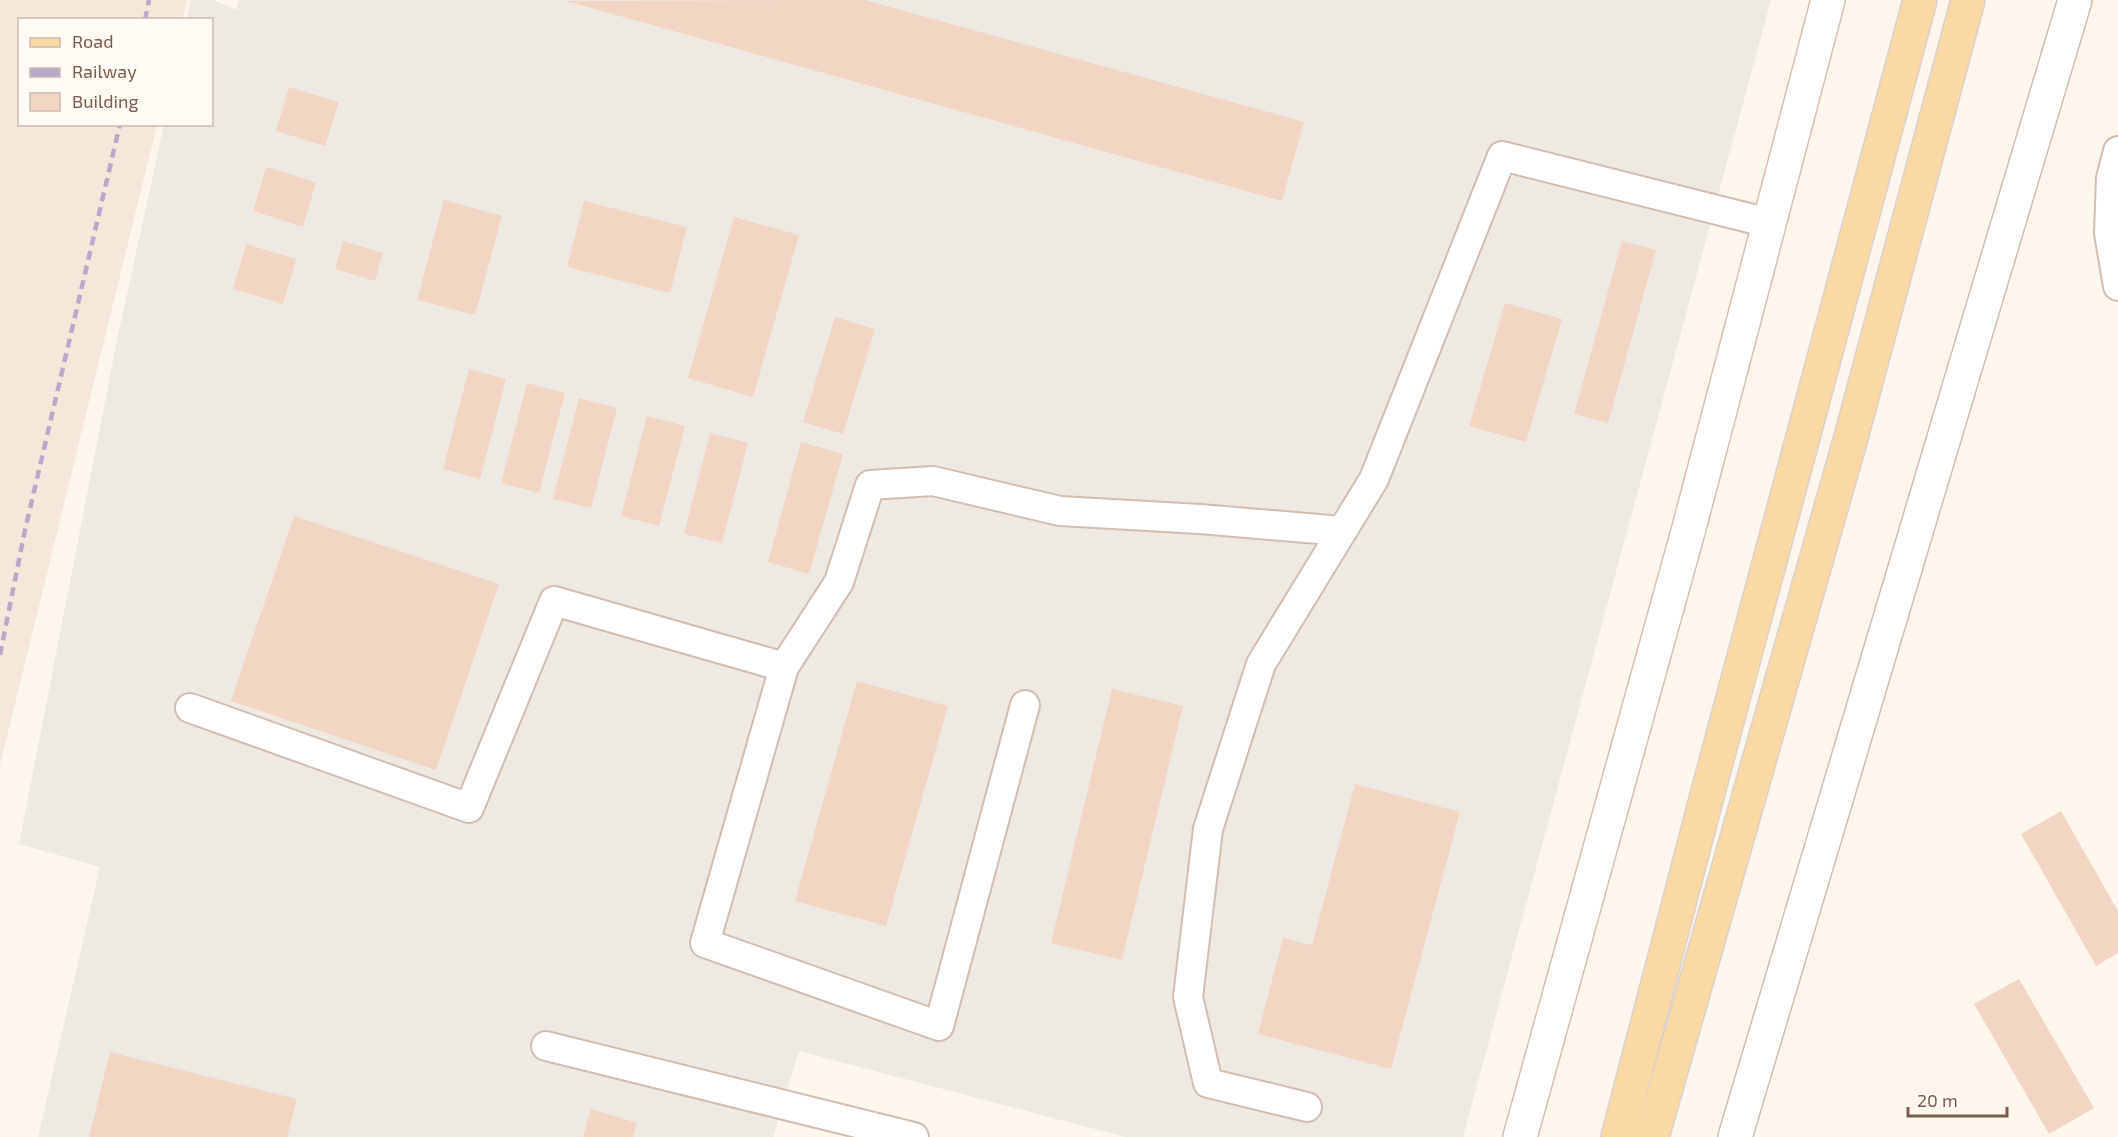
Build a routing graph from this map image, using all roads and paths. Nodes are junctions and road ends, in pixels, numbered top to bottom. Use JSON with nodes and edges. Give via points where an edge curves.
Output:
{"nodes":[{"id":1,"x":1828,"y":0,"type":"edge"},
{"id":2,"x":1920,"y":0,"type":"edge"},
{"id":3,"x":1968,"y":0,"type":"edge"},
{"id":4,"x":2074,"y":0,"type":"edge"},
{"id":5,"x":2118,"y":151,"type":"edge"},
{"id":6,"x":1769,"y":224,"type":"junction"},
{"id":7,"x":2118,"y":286,"type":"edge"},
{"id":8,"x":1342,"y":531,"type":"junction"},
{"id":9,"x":784,"y":667,"type":"junction"},
{"id":10,"x":1025,"y":705,"type":"dead end"},
{"id":11,"x":190,"y":708,"type":"dead end"},
{"id":12,"x":1753,"y":785,"type":"junction"},
{"id":13,"x":1709,"y":788,"type":"junction"},
{"id":14,"x":546,"y":1046,"type":"dead end"},
{"id":15,"x":1307,"y":1107,"type":"dead end"},
{"id":16,"x":914,"y":1137,"type":"edge"},
{"id":17,"x":1520,"y":1137,"type":"edge"},
{"id":18,"x":1598,"y":1137,"type":"edge"},
{"id":19,"x":1618,"y":1137,"type":"edge"},
{"id":20,"x":1652,"y":1137,"type":"edge"},
{"id":21,"x":1671,"y":1137,"type":"edge"},
{"id":22,"x":1735,"y":1137,"type":"edge"}],
"edges":[{"from":1,"to":6,"type":"street"},
{"from":2,"to":13,"type":"main road"},
{"from":3,"to":12,"type":"main road"},
{"from":4,"to":22,"type":"street"},
{"from":5,"to":7,"type":"street","via":[[2111,178],[2109,233]]},
{"from":6,"to":8,"type":"street","via":[[1502,156],[1374,479]]},
{"from":6,"to":17,"type":"street"},
{"from":8,"to":9,"type":"street","via":[[1060,511],[933,481],[870,485],[839,582]]},
{"from":8,"to":15,"type":"street","via":[[1260,664],[1208,829],[1188,997],[1208,1083]]},
{"from":9,"to":10,"type":"street","via":[[705,943],[939,1026]]},
{"from":9,"to":11,"type":"street","via":[[554,601],[469,808]]},
{"from":12,"to":20,"type":"main road"},
{"from":12,"to":21,"type":"main road"},
{"from":13,"to":18,"type":"main road"},
{"from":13,"to":19,"type":"main road"},
{"from":14,"to":16,"type":"street"}]}
